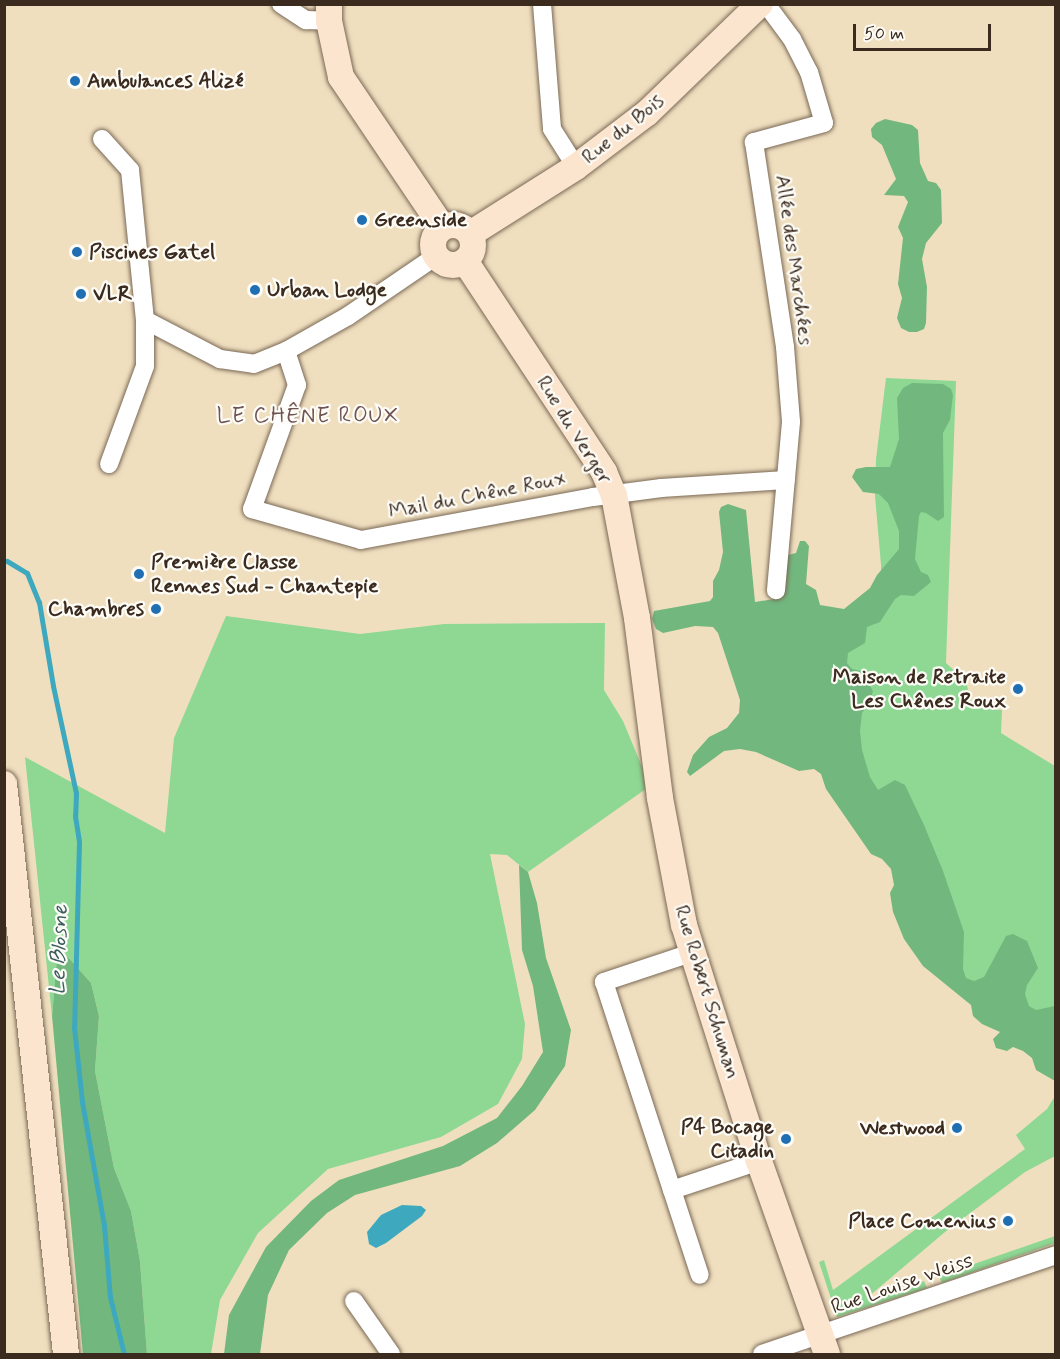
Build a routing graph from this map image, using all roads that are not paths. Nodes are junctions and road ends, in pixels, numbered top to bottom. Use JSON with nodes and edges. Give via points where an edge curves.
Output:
{"nodes":[{"id":1,"x":281,"y":4,"type":"edge"},
{"id":2,"x":542,"y":4,"type":"edge"},
{"id":3,"x":760,"y":4,"type":"edge"},
{"id":4,"x":766,"y":4,"type":"edge"},
{"id":5,"x":329,"y":13,"type":"edge"},
{"id":6,"x":102,"y":139,"type":"dead end"},
{"id":7,"x":576,"y":167,"type":"junction"},
{"id":8,"x":442,"y":227,"type":"junction"},
{"id":9,"x":470,"y":234,"type":"junction"},
{"id":10,"x":436,"y":256,"type":"junction"},
{"id":11,"x":465,"y":261,"type":"junction"},
{"id":12,"x":145,"y":320,"type":"junction"},
{"id":13,"x":286,"y":351,"type":"junction"},
{"id":14,"x":109,"y":464,"type":"dead end"},
{"id":15,"x":786,"y":480,"type":"junction"},
{"id":16,"x":614,"y":495,"type":"junction"},
{"id":17,"x":776,"y":590,"type":"dead end"},
{"id":18,"x":637,"y":618,"type":"joint"},
{"id":19,"x":4,"y":784,"type":"edge"},
{"id":20,"x":691,"y":953,"type":"junction"},
{"id":21,"x":759,"y":1161,"type":"junction"},
{"id":22,"x":672,"y":1190,"type":"junction"},
{"id":23,"x":1056,"y":1255,"type":"edge"},
{"id":24,"x":700,"y":1275,"type":"dead end"},
{"id":25,"x":354,"y":1301,"type":"dead end"},
{"id":26,"x":823,"y":1345,"type":"edge"},
{"id":27,"x":66,"y":1354,"type":"edge"},
{"id":28,"x":391,"y":1354,"type":"edge"},
{"id":29,"x":762,"y":1354,"type":"edge"}],
"edges":[{"from":1,"to":5,"type":"street","via":[[306,20]]},
{"from":2,"to":7,"type":"street","via":[[552,129]]},
{"from":3,"to":7,"type":"street","name":"Rue du Bois","via":[[647,113]]},
{"from":4,"to":15,"type":"street","name":"Allée des Marchées","via":[[805,64],[824,123],[754,142],[784,347],[791,422]]},
{"from":5,"to":8,"type":"street","via":[[341,77]]},
{"from":6,"to":12,"type":"street","via":[[130,171]]},
{"from":7,"to":9,"type":"street","name":"Rue du Bois"},
{"from":8,"to":9,"type":"street","via":[[458,225]]},
{"from":8,"to":10,"type":"street","via":[[433,239]]},
{"from":9,"to":11,"type":"street","via":[[473,247]]},
{"from":10,"to":11,"type":"street","via":[[449,265]]},
{"from":10,"to":13,"type":"street","via":[[348,316]]},
{"from":11,"to":16,"type":"street","name":"Rue du Verger","via":[[604,472]]},
{"from":12,"to":13,"type":"street","via":[[220,359],[254,364]]},
{"from":12,"to":14,"type":"street","via":[[145,366]]},
{"from":13,"to":16,"type":"street","name":"Mail du Chêne Roux","via":[[297,385],[252,509],[361,540]]},
{"from":15,"to":16,"type":"street","name":"Mail du Chêne Roux"},
{"from":15,"to":17,"type":"street","name":"Allée des Marchées"},
{"from":16,"to":18,"type":"street","name":"Rue du Verger"},
{"from":18,"to":20,"type":"street","name":"Rue Robert Schuman","via":[[660,798]]},
{"from":19,"to":27,"type":"street"},
{"from":20,"to":21,"type":"street","name":"Rue Robert Schuman"},
{"from":20,"to":22,"type":"street","via":[[604,982]]},
{"from":21,"to":22,"type":"street"},
{"from":21,"to":26,"type":"street","name":"Rue Robert Schuman"},
{"from":22,"to":24,"type":"street"},
{"from":23,"to":26,"type":"street","name":"Rue Louise Weiss"},
{"from":25,"to":28,"type":"street"},
{"from":26,"to":29,"type":"street","name":"Rue Louise Weiss"}]}
